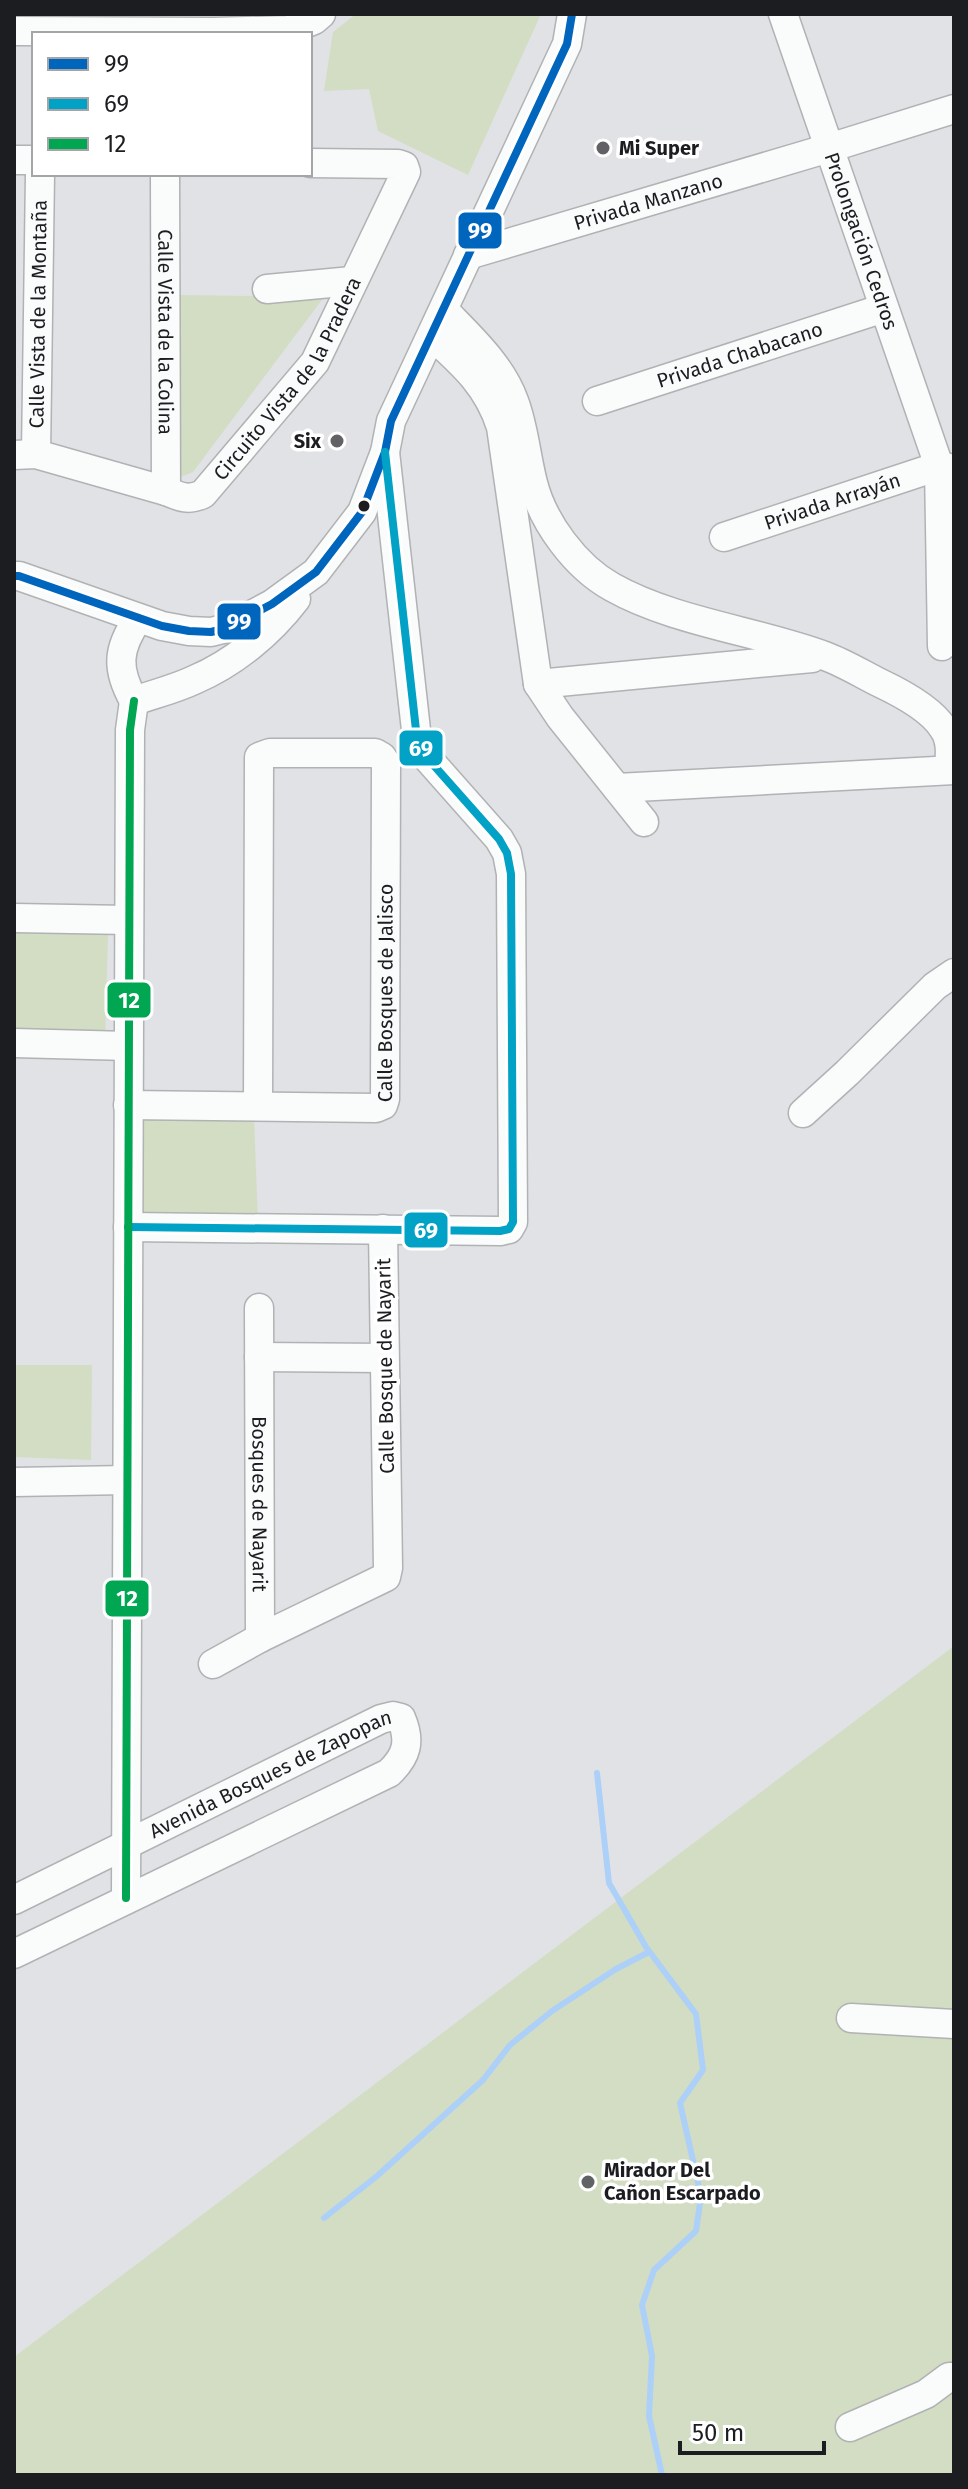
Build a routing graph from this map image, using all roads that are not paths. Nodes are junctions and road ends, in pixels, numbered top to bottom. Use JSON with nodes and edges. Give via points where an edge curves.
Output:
{"nodes":[{"id":1,"x":321,"y":14,"type":"edge"},
{"id":2,"x":572,"y":14,"type":"edge"},
{"id":3,"x":783,"y":14,"type":"edge"},
{"id":4,"x":14,"y":31,"type":"edge"},
{"id":5,"x":114,"y":32,"type":"edge"},
{"id":6,"x":238,"y":32,"type":"edge"},
{"id":7,"x":954,"y":109,"type":"edge"},
{"id":8,"x":829,"y":148,"type":"junction"},
{"id":9,"x":312,"y":163,"type":"edge"},
{"id":10,"x":40,"y":176,"type":"edge"},
{"id":11,"x":165,"y":176,"type":"edge"},
{"id":12,"x":468,"y":255,"type":"junction"},
{"id":13,"x":352,"y":281,"type":"junction"},
{"id":14,"x":267,"y":289,"type":"dead end"},
{"id":15,"x":884,"y":308,"type":"junction"},
{"id":16,"x":438,"y":323,"type":"junction"},
{"id":17,"x":597,"y":401,"type":"dead end"},
{"id":18,"x":385,"y":452,"type":"junction"},
{"id":19,"x":25,"y":454,"type":"edge"},
{"id":20,"x":946,"y":468,"type":"edge"},
{"id":21,"x":166,"y":491,"type":"junction"},
{"id":22,"x":528,"y":510,"type":"junction"},
{"id":23,"x":348,"y":532,"type":"junction"},
{"id":24,"x":724,"y":537,"type":"dead end"},
{"id":25,"x":394,"y":544,"type":"junction"},
{"id":26,"x":316,"y":572,"type":"junction"},
{"id":27,"x":14,"y":576,"type":"edge"},
{"id":28,"x":947,"y":606,"type":"edge"},
{"id":29,"x":138,"y":619,"type":"junction"},
{"id":30,"x":211,"y":632,"type":"junction"},
{"id":31,"x":942,"y":646,"type":"dead end"},
{"id":32,"x":826,"y":657,"type":"junction"},
{"id":33,"x":224,"y":664,"type":"junction"},
{"id":34,"x":538,"y":684,"type":"junction"},
{"id":35,"x":134,"y":701,"type":"junction"},
{"id":36,"x":952,"y":769,"type":"edge"},
{"id":37,"x":617,"y":788,"type":"junction"},
{"id":38,"x":644,"y":822,"type":"dead end"},
{"id":39,"x":14,"y":918,"type":"edge"},
{"id":40,"x":128,"y":920,"type":"junction"},
{"id":41,"x":954,"y":973,"type":"edge"},
{"id":42,"x":14,"y":1043,"type":"edge"},
{"id":43,"x":128,"y":1046,"type":"junction"},
{"id":44,"x":128,"y":1105,"type":"junction"},
{"id":45,"x":258,"y":1106,"type":"junction"},
{"id":46,"x":803,"y":1113,"type":"dead end"},
{"id":47,"x":128,"y":1227,"type":"junction"},
{"id":48,"x":383,"y":1229,"type":"junction"},
{"id":49,"x":259,"y":1308,"type":"dead end"},
{"id":50,"x":259,"y":1357,"type":"junction"},
{"id":51,"x":384,"y":1358,"type":"junction"},
{"id":52,"x":127,"y":1480,"type":"junction"},
{"id":53,"x":14,"y":1482,"type":"edge"},
{"id":54,"x":260,"y":1638,"type":"junction"},
{"id":55,"x":213,"y":1664,"type":"dead end"},
{"id":56,"x":126,"y":1845,"type":"junction"},
{"id":57,"x":126,"y":1898,"type":"junction"},
{"id":58,"x":14,"y":1900,"type":"edge"},
{"id":59,"x":14,"y":1954,"type":"edge"},
{"id":60,"x":851,"y":2018,"type":"dead end"},
{"id":61,"x":954,"y":2024,"type":"edge"},
{"id":62,"x":954,"y":2377,"type":"edge"},
{"id":63,"x":850,"y":2427,"type":"dead end"}],
"edges":[{"from":1,"to":6,"type":"street","via":[[289,30]]},
{"from":2,"to":12,"type":"street","via":[[567,44]]},
{"from":3,"to":8,"type":"street","name":"Prolongación Cedros"},
{"from":4,"to":5,"type":"street"},
{"from":7,"to":8,"type":"street","name":"Privada Manzano"},
{"from":8,"to":12,"type":"street","name":"Privada Manzano"},
{"from":8,"to":15,"type":"street","name":"Prolongación Cedros"},
{"from":9,"to":13,"type":"street","name":"Circuito Vista de la Pradera","via":[[404,166],[403,179]]},
{"from":10,"to":19,"type":"street","name":"Calle Vista de la Montaña"},
{"from":11,"to":21,"type":"street","name":"Calle Vista de la Colina"},
{"from":12,"to":16,"type":"street"},
{"from":13,"to":14,"type":"street"},
{"from":13,"to":21,"type":"street","name":"Circuito Vista de la Pradera","via":[[315,362],[203,494],[185,499]]},
{"from":15,"to":17,"type":"street","name":"Privada Chabacano"},
{"from":15,"to":20,"type":"street","name":"Prolongación Cedros"},
{"from":16,"to":18,"type":"street","via":[[391,421]]},
{"from":16,"to":22,"type":"street","via":[[474,341],[514,399],[533,484]]},
{"from":18,"to":23,"type":"street","via":[[362,512]]},
{"from":18,"to":25,"type":"street","name":"Calle Bosque de Nayarit"},
{"from":19,"to":21,"type":"street","name":"Circuito Vista de la Pradera"},
{"from":20,"to":24,"type":"street","name":"Privada Arrayán"},
{"from":20,"to":28,"type":"street","name":"Prolongación Cedros"},
{"from":22,"to":32,"type":"street","via":[[585,568],[641,602]]},
{"from":22,"to":34,"type":"street"},
{"from":23,"to":25,"type":"street","via":[[362,530]]},
{"from":23,"to":26,"type":"street"},
{"from":25,"to":48,"type":"street","name":"Calle Bosque de Nayarit","via":[[422,752],[499,839],[511,874],[513,1222],[500,1231]]},
{"from":26,"to":30,"type":"street","via":[[243,622]]},
{"from":26,"to":33,"type":"street","via":[[284,616]]},
{"from":27,"to":29,"type":"street"},
{"from":28,"to":31,"type":"street","name":"Prolongación Cedros"},
{"from":29,"to":30,"type":"street"},
{"from":29,"to":35,"type":"street","via":[[125,638],[121,660],[124,683]]},
{"from":30,"to":33,"type":"street"},
{"from":32,"to":34,"type":"street"},
{"from":32,"to":36,"type":"street","via":[[898,692],[943,727]]},
{"from":33,"to":35,"type":"street"},
{"from":34,"to":37,"type":"street"},
{"from":35,"to":40,"type":"street"},
{"from":36,"to":37,"type":"street"},
{"from":37,"to":38,"type":"street"},
{"from":39,"to":40,"type":"street"},
{"from":40,"to":43,"type":"street"},
{"from":41,"to":46,"type":"street"},
{"from":42,"to":43,"type":"street"},
{"from":43,"to":44,"type":"street"},
{"from":44,"to":45,"type":"street","name":"Calle Bosques de Jalisco"},
{"from":44,"to":47,"type":"street"},
{"from":45,"to":45,"type":"street","name":"Calle Bosques de Jalisco","via":[[376,1108],[385,1099],[386,763],[375,753],[259,757]]},
{"from":47,"to":48,"type":"street"},
{"from":47,"to":52,"type":"street"},
{"from":48,"to":51,"type":"street","name":"Calle Bosque de Nayarit"},
{"from":49,"to":50,"type":"street","name":"Bosques de Nayarit"},
{"from":50,"to":51,"type":"street"},
{"from":50,"to":54,"type":"street","name":"Bosques de Nayarit"},
{"from":51,"to":54,"type":"street","name":"Calle Bosque de Nayarit","via":[[386,1577]]},
{"from":52,"to":53,"type":"street"},
{"from":52,"to":56,"type":"street"},
{"from":54,"to":55,"type":"street"},
{"from":56,"to":57,"type":"street"},
{"from":56,"to":57,"type":"street","name":"Avenida Bosques de Zapopan","via":[[381,1719],[401,1718],[407,1747],[389,1773]]},
{"from":56,"to":58,"type":"street","name":"Avenida Bosques de Zapopan"},
{"from":57,"to":59,"type":"street","name":"Avenida Bosques de Zapopan"},
{"from":60,"to":61,"type":"street"},
{"from":62,"to":63,"type":"street"}]}
